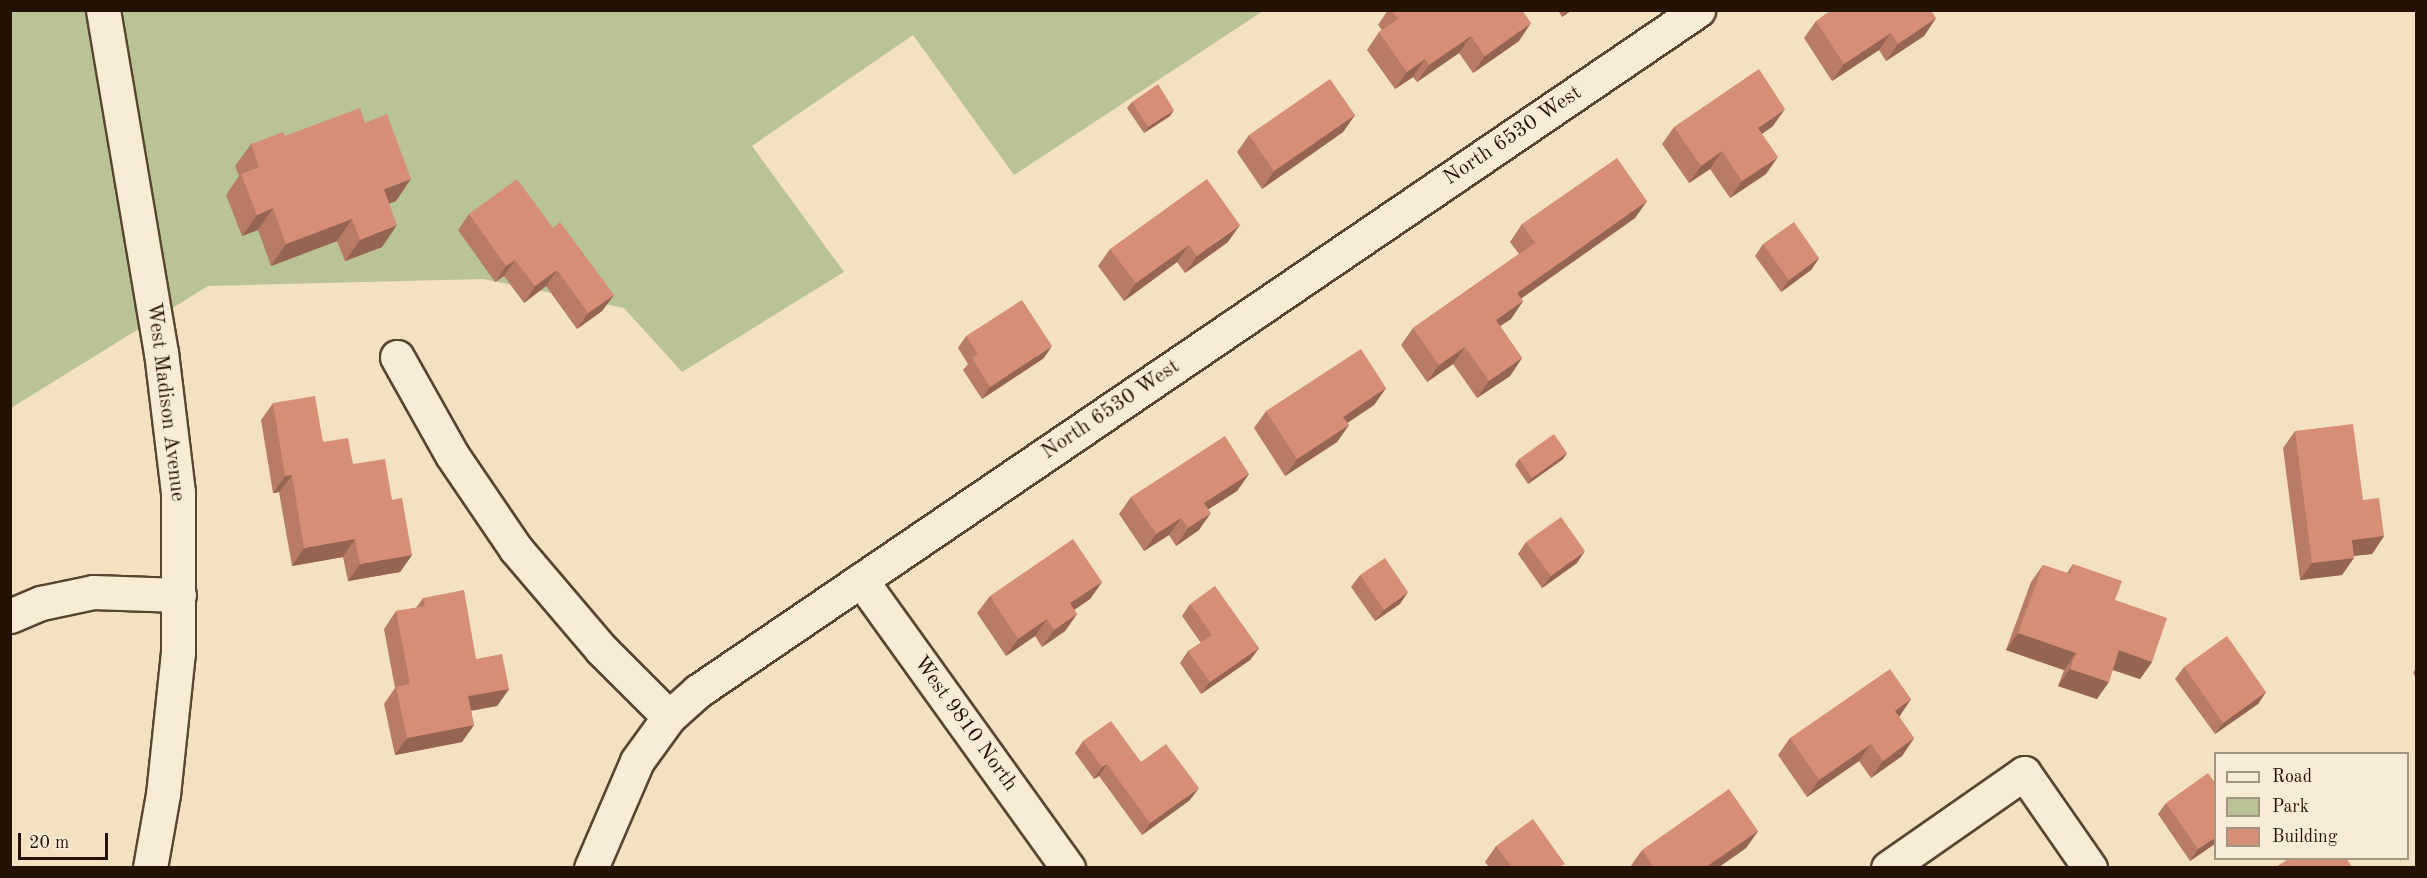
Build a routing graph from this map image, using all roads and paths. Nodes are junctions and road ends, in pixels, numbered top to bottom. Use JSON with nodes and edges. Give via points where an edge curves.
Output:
{"nodes":[{"id":1,"x":103,"y":10,"type":"edge"},
{"id":2,"x":1698,"y":10,"type":"edge"},
{"id":3,"x":397,"y":357,"type":"dead end"},
{"id":4,"x":861,"y":580,"type":"junction"},
{"id":5,"x":179,"y":595,"type":"junction"},
{"id":6,"x":10,"y":616,"type":"edge"},
{"id":7,"x":669,"y":717,"type":"junction"},
{"id":8,"x":150,"y":867,"type":"edge"},
{"id":9,"x":591,"y":867,"type":"edge"},
{"id":10,"x":1068,"y":867,"type":"edge"},
{"id":11,"x":1888,"y":867,"type":"edge"},
{"id":12,"x":2091,"y":867,"type":"edge"}],
"edges":[{"from":1,"to":5,"type":"street","name":"West Madison Avenue","via":[[171,421],[179,512]]},
{"from":2,"to":4,"type":"street","name":"North 6530 West"},
{"from":3,"to":7,"type":"street","via":[[452,455],[516,549],[601,649]]},
{"from":4,"to":7,"type":"street","name":"North 6530 West","via":[[698,691]]},
{"from":4,"to":10,"type":"street","name":"West 9810 North"},
{"from":5,"to":6,"type":"street","via":[[93,592],[40,603]]},
{"from":5,"to":8,"type":"street","name":"West Madison Avenue","via":[[172,724]]},
{"from":7,"to":9,"type":"street","name":"North 6530 West","via":[[637,761]]},
{"from":11,"to":12,"type":"street","via":[[2024,773]]}]}
